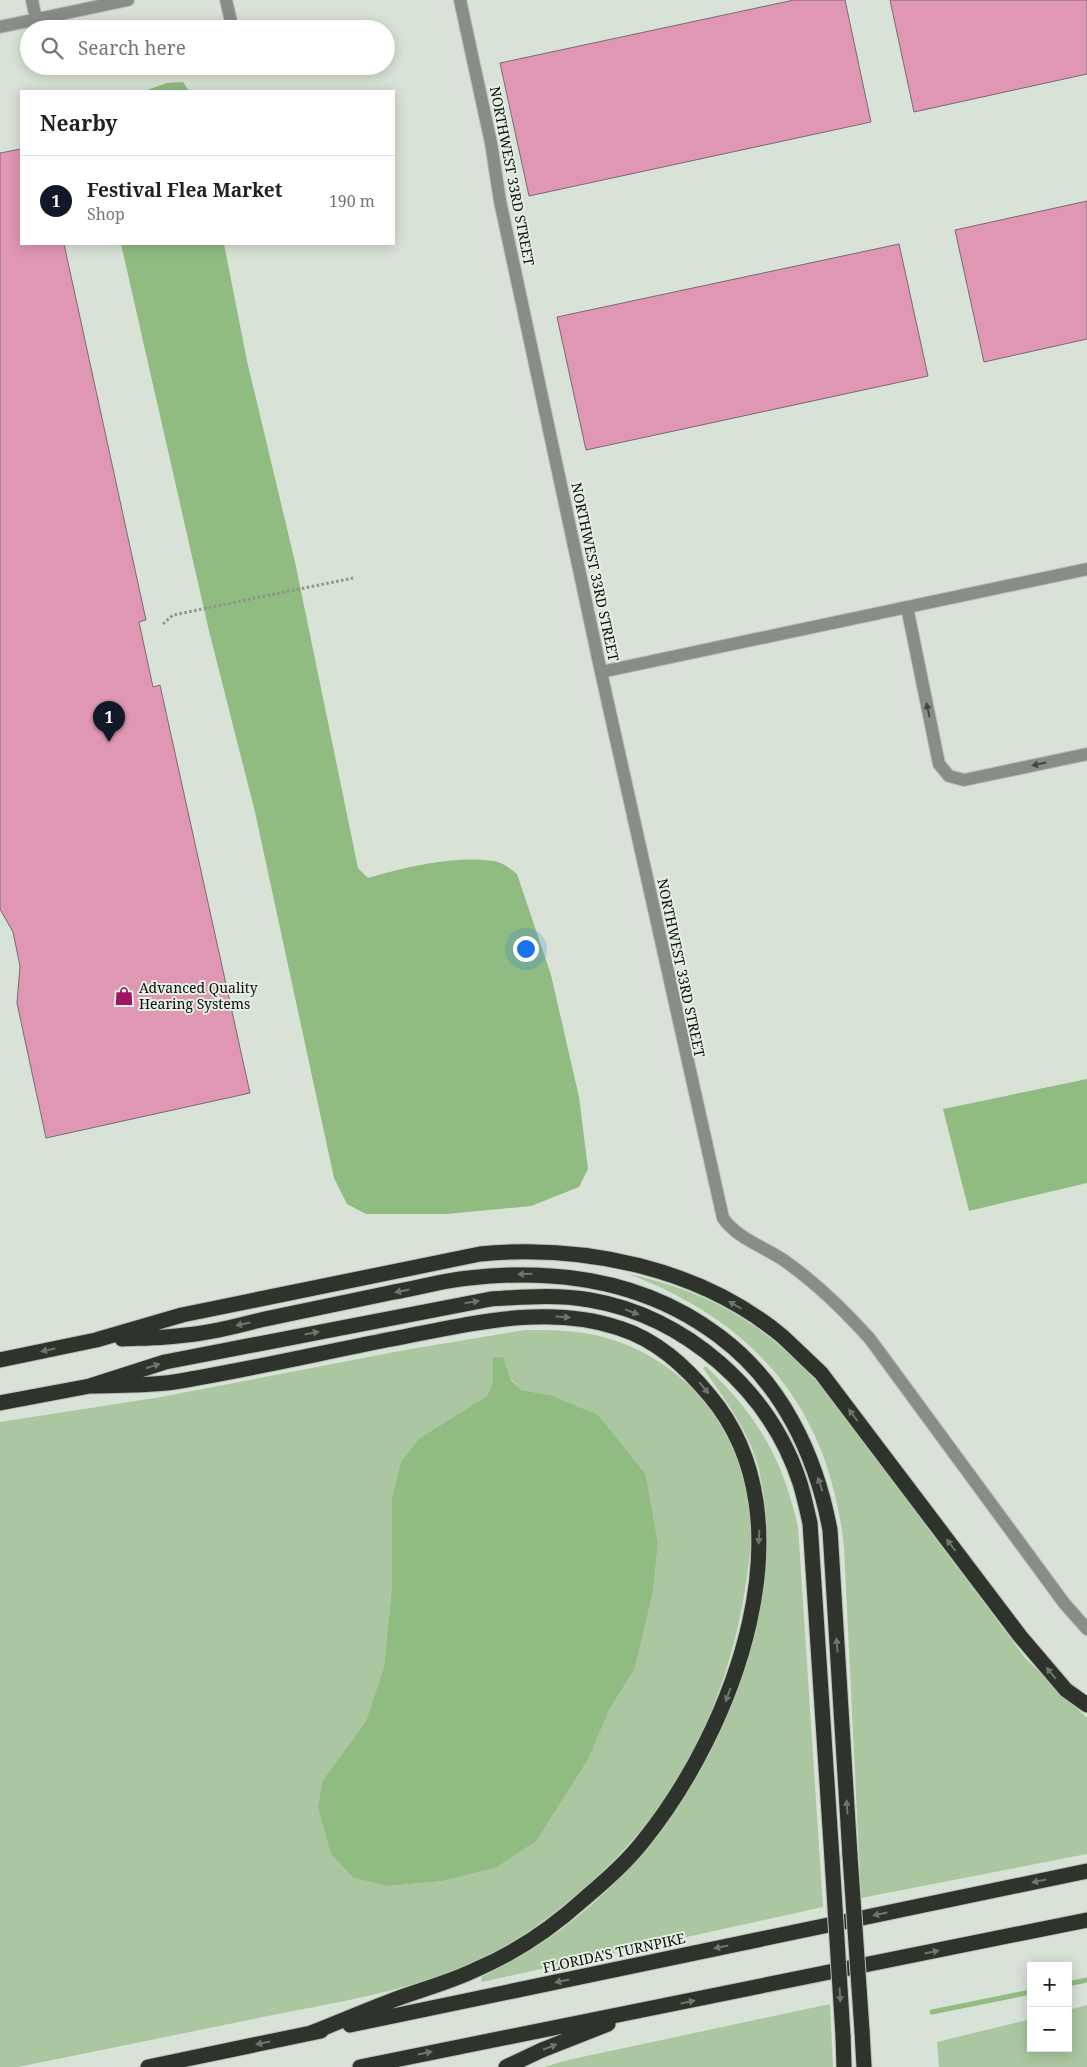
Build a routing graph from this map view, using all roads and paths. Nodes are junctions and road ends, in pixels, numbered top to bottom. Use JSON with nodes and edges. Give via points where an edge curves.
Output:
{"nodes":[{"id":1,"x":32,"y":0,"type":"edge"},
{"id":2,"x":128,"y":0,"type":"edge"},
{"id":3,"x":226,"y":0,"type":"edge"},
{"id":4,"x":460,"y":0,"type":"edge"},
{"id":5,"x":36,"y":19,"type":"junction"},
{"id":6,"x":32,"y":20,"type":"edge"},
{"id":7,"x":231,"y":20,"type":"edge"},
{"id":8,"x":20,"y":23,"type":"edge"},
{"id":9,"x":0,"y":27,"type":"edge"},
{"id":10,"x":1087,"y":569,"type":"edge"},
{"id":11,"x":353,"y":578,"type":"dead end"},
{"id":12,"x":907,"y":607,"type":"junction"},
{"id":13,"x":163,"y":624,"type":"dead end"},
{"id":14,"x":601,"y":672,"type":"junction"},
{"id":15,"x":1087,"y":754,"type":"edge"},
{"id":16,"x":96,"y":1340,"type":"junction"},
{"id":17,"x":0,"y":1360,"type":"edge"},
{"id":18,"x":90,"y":1386,"type":"junction"},
{"id":19,"x":0,"y":1403,"type":"edge"},
{"id":20,"x":1087,"y":1629,"type":"edge"},
{"id":21,"x":1087,"y":1705,"type":"edge"},
{"id":22,"x":1087,"y":1871,"type":"edge"},
{"id":23,"x":1087,"y":1920,"type":"edge"},
{"id":24,"x":640,"y":2012,"type":"junction"},
{"id":25,"x":311,"y":2033,"type":"junction"},
{"id":26,"x":148,"y":2067,"type":"edge"},
{"id":27,"x":360,"y":2067,"type":"edge"},
{"id":28,"x":506,"y":2067,"type":"edge"},
{"id":29,"x":844,"y":2067,"type":"edge"},
{"id":30,"x":864,"y":2067,"type":"edge"}],
"edges":[{"from":1,"to":5,"type":"street"},
{"from":2,"to":5,"type":"street"},
{"from":3,"to":7,"type":"street"},
{"from":4,"to":14,"type":"street","name":"NORTHWEST 33RD STREET"},
{"from":5,"to":6,"type":"street"},
{"from":8,"to":9,"type":"street"},
{"from":10,"to":12,"type":"street"},
{"from":11,"to":13,"type":"path","via":[[173,615]]},
{"from":12,"to":14,"type":"street"},
{"from":15,"to":12,"type":"street","one_way":true,"via":[[964,780],[949,776],[940,764]]},
{"from":14,"to":20,"type":"street","name":"NORTHWEST 33RD STREET","via":[[723,1218],[731,1229],[803,1276],[858,1326],[1064,1603]]},
{"from":16,"to":17,"type":"highway","one_way":true},
{"from":21,"to":16,"type":"highway","one_way":true,"via":[[1066,1690],[1020,1636],[821,1373],[781,1335],[716,1294],[676,1276],[624,1262],[576,1254],[507,1251],[182,1315]]},
{"from":30,"to":16,"type":"highway","one_way":true,"bridge":true,"via":[[830,1530],[823,1494],[797,1428],[750,1363],[731,1344],[664,1302],[628,1288],[561,1275],[523,1274],[467,1278],[187,1335]]},
{"from":18,"to":19,"type":"highway"},
{"from":18,"to":25,"type":"highway","one_way":true,"via":[[170,1383],[446,1328],[515,1318],[580,1318],[633,1333],[672,1356],[717,1404],[748,1463],[757,1496],[760,1530],[751,1612],[742,1650],[728,1697],[711,1735],[692,1771],[644,1840],[581,1902],[513,1951],[478,1970]]},
{"from":18,"to":29,"type":"highway","one_way":true,"bridge":true,"via":[[165,1362],[450,1306],[530,1296],[589,1300],[619,1306],[652,1319],[702,1348],[746,1388],[786,1449],[800,1482],[810,1523]]},
{"from":22,"to":25,"type":"highway","name":"FLORIDA'S TURNPIKE","one_way":true},
{"from":24,"to":23,"type":"highway","one_way":true},
{"from":27,"to":24,"type":"highway","one_way":true},
{"from":28,"to":24,"type":"highway","one_way":true},
{"from":25,"to":26,"type":"highway","name":"FLORIDA'S TURNPIKE","one_way":true}]}
